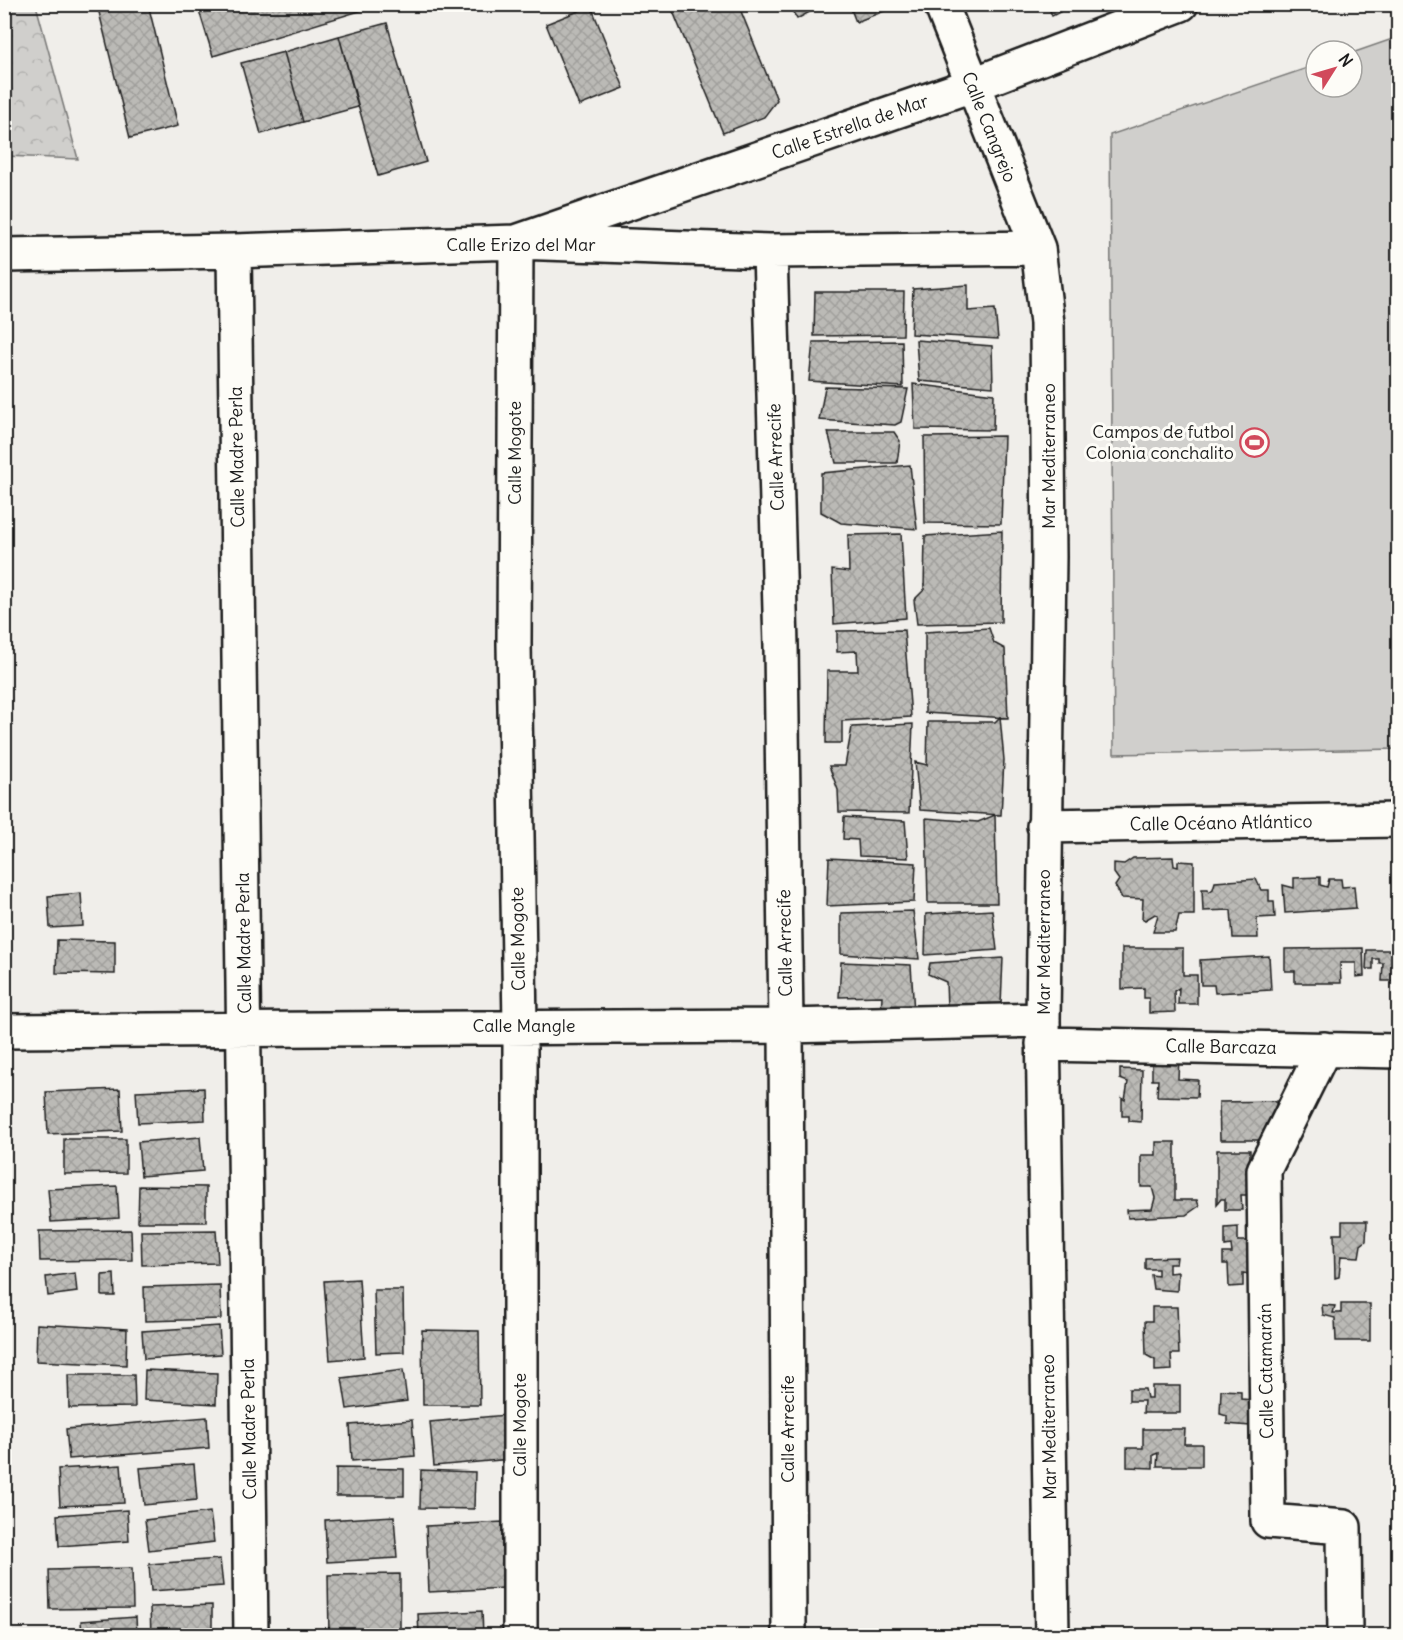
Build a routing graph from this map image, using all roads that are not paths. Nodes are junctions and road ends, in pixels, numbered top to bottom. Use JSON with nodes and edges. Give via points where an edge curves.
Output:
{"nodes":[{"id":1,"x":941,"y":4,"type":"edge"},
{"id":2,"x":1181,"y":4,"type":"edge"},
{"id":3,"x":972,"y":85,"type":"junction"},
{"id":4,"x":516,"y":242,"type":"junction"},
{"id":5,"x":1038,"y":248,"type":"junction"},
{"id":6,"x":234,"y":251,"type":"junction"},
{"id":7,"x":770,"y":251,"type":"junction"},
{"id":8,"x":4,"y":255,"type":"edge"},
{"id":9,"x":1398,"y":820,"type":"edge"},
{"id":10,"x":1044,"y":826,"type":"junction"},
{"id":11,"x":519,"y":1026,"type":"junction"},
{"id":12,"x":786,"y":1026,"type":"junction"},
{"id":13,"x":4,"y":1031,"type":"edge"},
{"id":14,"x":245,"y":1031,"type":"junction"},
{"id":15,"x":1043,"y":1032,"type":"junction"},
{"id":16,"x":1324,"y":1049,"type":"junction"},
{"id":17,"x":1398,"y":1051,"type":"edge"},
{"id":18,"x":251,"y":1635,"type":"edge"},
{"id":19,"x":520,"y":1635,"type":"edge"},
{"id":20,"x":789,"y":1635,"type":"edge"},
{"id":21,"x":1052,"y":1635,"type":"edge"},
{"id":22,"x":1345,"y":1635,"type":"edge"}],
"edges":[{"from":1,"to":3,"type":"street","name":"Calle Cangrejo"},
{"from":2,"to":3,"type":"street","name":"Calle Estrella de Mar"},
{"from":3,"to":4,"type":"street","name":"Calle Estrella de Mar"},
{"from":3,"to":5,"type":"street","name":"Calle Cangrejo"},
{"from":4,"to":6,"type":"street","name":"Calle Erizo del Mar"},
{"from":4,"to":7,"type":"street","name":"Calle Erizo del Mar"},
{"from":4,"to":11,"type":"street","name":"Calle Mogote","via":[[514,644]]},
{"from":5,"to":7,"type":"street","name":"Calle Erizo del Mar"},
{"from":5,"to":10,"type":"street","name":"Mar Mediterraneo","via":[[1047,323],[1048,392]]},
{"from":6,"to":8,"type":"street","name":"Calle Erizo del Mar"},
{"from":6,"to":14,"type":"street","name":"Calle Madre Perla"},
{"from":7,"to":12,"type":"street","name":"Calle Arrecife"},
{"from":9,"to":10,"type":"street","name":"Calle Océano Atlántico"},
{"from":10,"to":15,"type":"street","name":"Mar Mediterraneo"},
{"from":11,"to":12,"type":"street","name":"Calle Mangle"},
{"from":11,"to":14,"type":"street","name":"Calle Mangle"},
{"from":11,"to":19,"type":"street","name":"Calle Mogote"},
{"from":12,"to":15,"type":"street","name":"Calle Mangle"},
{"from":12,"to":20,"type":"street","name":"Calle Arrecife"},
{"from":13,"to":14,"type":"street","name":"Calle Mangle"},
{"from":14,"to":18,"type":"street","name":"Calle Madre Perla"},
{"from":15,"to":16,"type":"street","name":"Calle Barcaza"},
{"from":15,"to":21,"type":"street","name":"Mar Mediterraneo"},
{"from":16,"to":17,"type":"street","name":"Calle Barcaza"},
{"from":16,"to":22,"type":"street","name":"Calle Catamarán","via":[[1264,1170],[1268,1521],[1344,1527]]}]}
